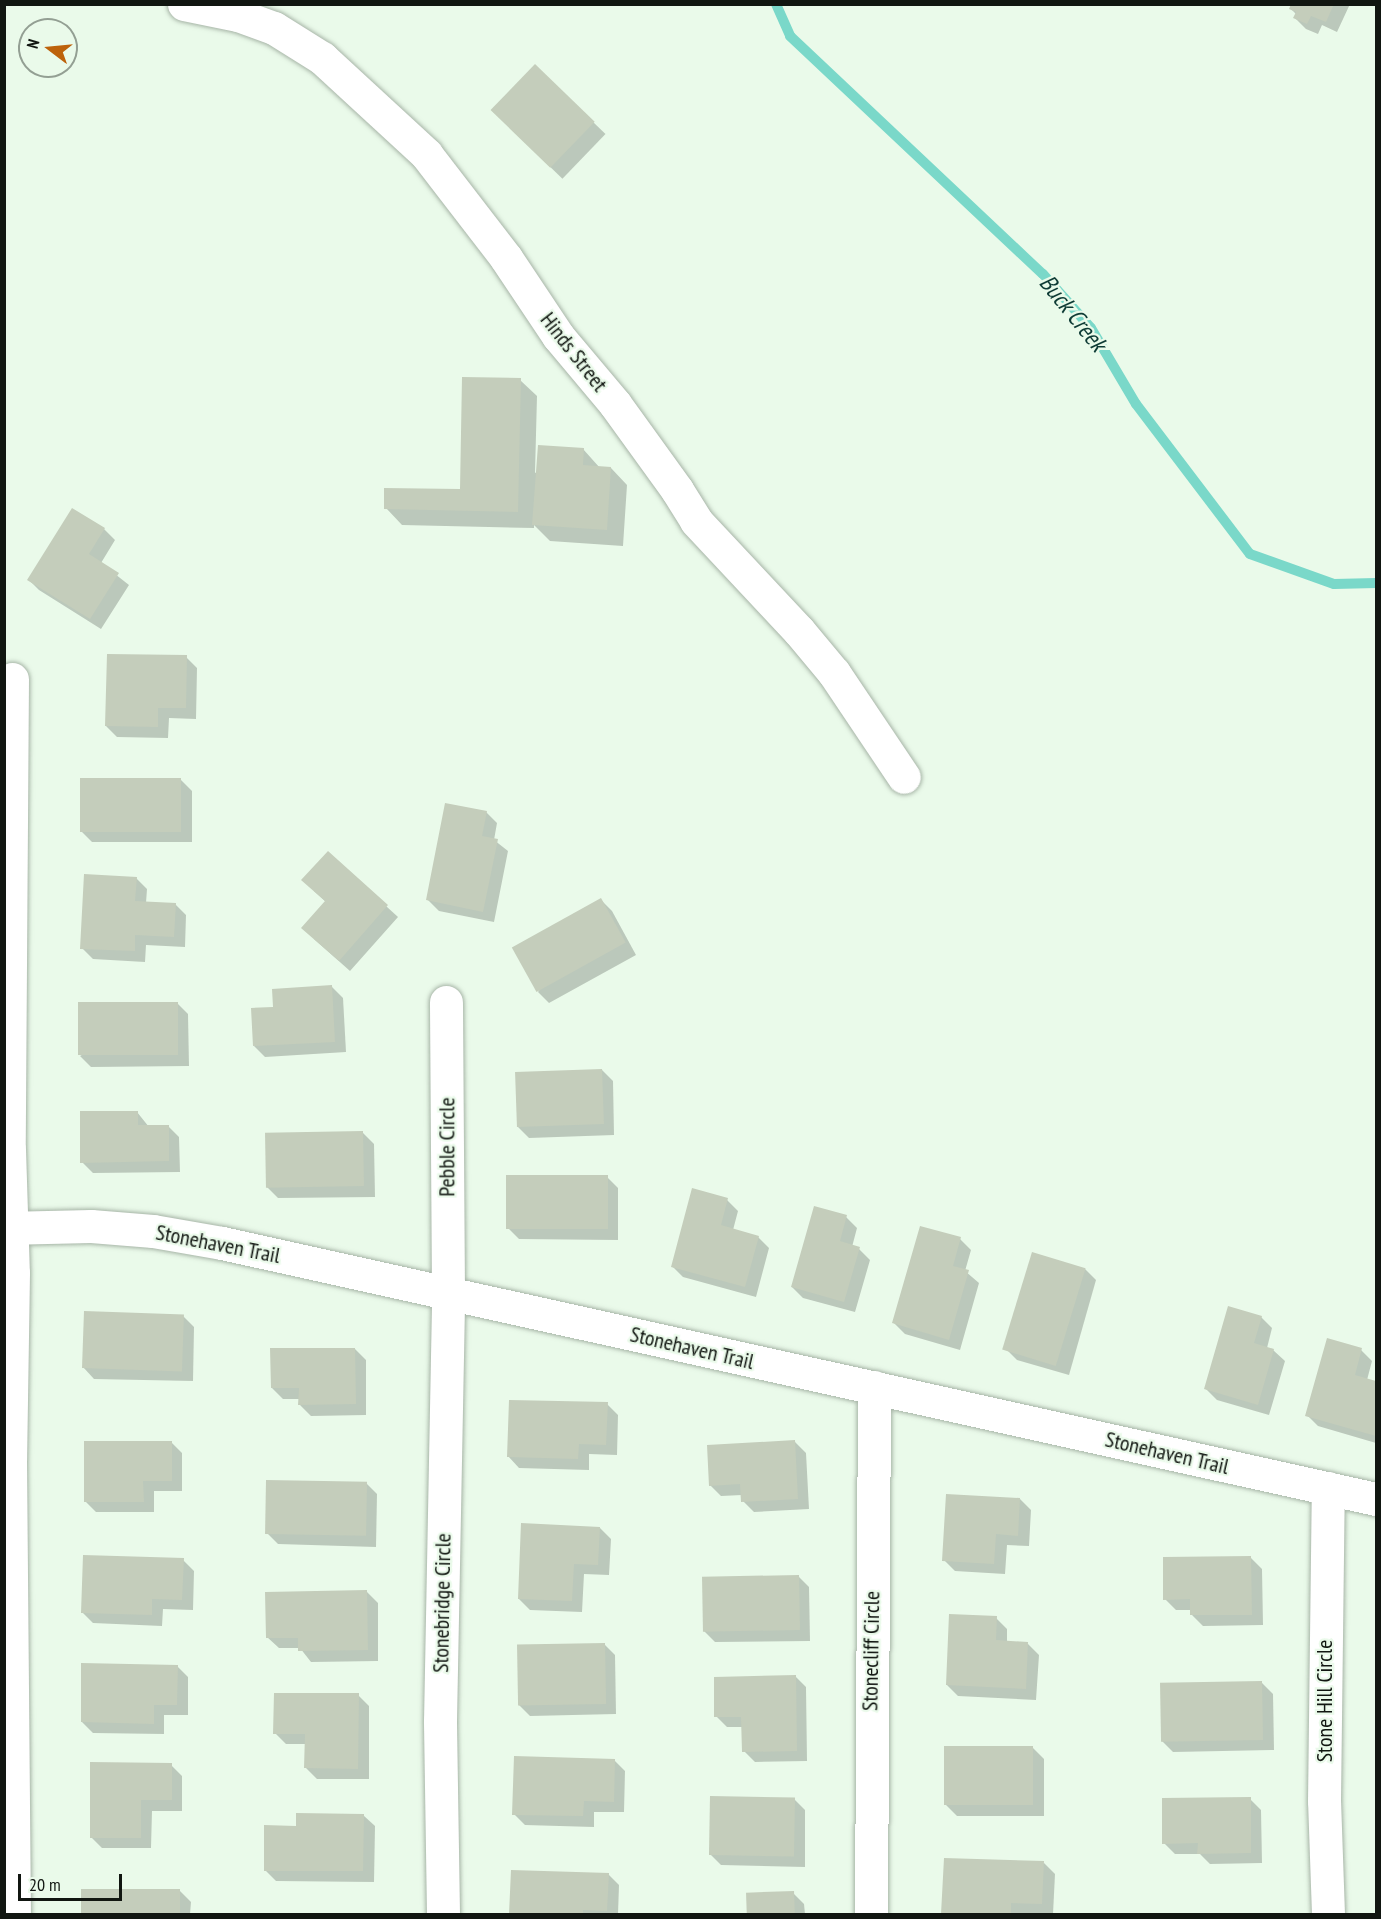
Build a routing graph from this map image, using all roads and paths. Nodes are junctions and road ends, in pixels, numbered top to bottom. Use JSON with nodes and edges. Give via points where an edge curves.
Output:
{"nodes":[{"id":1,"x":184,"y":4,"type":"edge"},
{"id":2,"x":12,"y":679,"type":"dead end"},
{"id":3,"x":904,"y":777,"type":"dead end"},
{"id":4,"x":446,"y":1002,"type":"dead end"},
{"id":5,"x":8,"y":1227,"type":"edge"},
{"id":6,"x":448,"y":1292,"type":"junction"},
{"id":7,"x":874,"y":1387,"type":"junction"},
{"id":8,"x":1328,"y":1488,"type":"junction"},
{"id":9,"x":1377,"y":1499,"type":"edge"},
{"id":10,"x":14,"y":1914,"type":"edge"},
{"id":11,"x":442,"y":1914,"type":"edge"},
{"id":12,"x":871,"y":1914,"type":"edge"},
{"id":13,"x":1328,"y":1914,"type":"edge"}],
"edges":[{"from":1,"to":3,"type":"street","name":"Hinds Street","via":[[238,15],[274,28],[322,58],[426,154],[506,258],[558,336],[615,404],[696,521],[834,673]]},
{"from":2,"to":5,"type":"street"},
{"from":4,"to":6,"type":"street","name":"Pebble Circle"},
{"from":5,"to":6,"type":"street","name":"Stonehaven Trail","via":[[91,1226],[153,1231]]},
{"from":5,"to":10,"type":"street"},
{"from":6,"to":7,"type":"street","name":"Stonehaven Trail"},
{"from":6,"to":11,"type":"street","name":"Stonebridge Circle","via":[[440,1721]]},
{"from":7,"to":8,"type":"street","name":"Stonehaven Trail"},
{"from":7,"to":12,"type":"street","name":"Stonecliff Circle"},
{"from":8,"to":9,"type":"street","name":"Stonehaven Trail"},
{"from":8,"to":13,"type":"street","name":"Stone Hill Circle","via":[[1324,1801]]}]}
